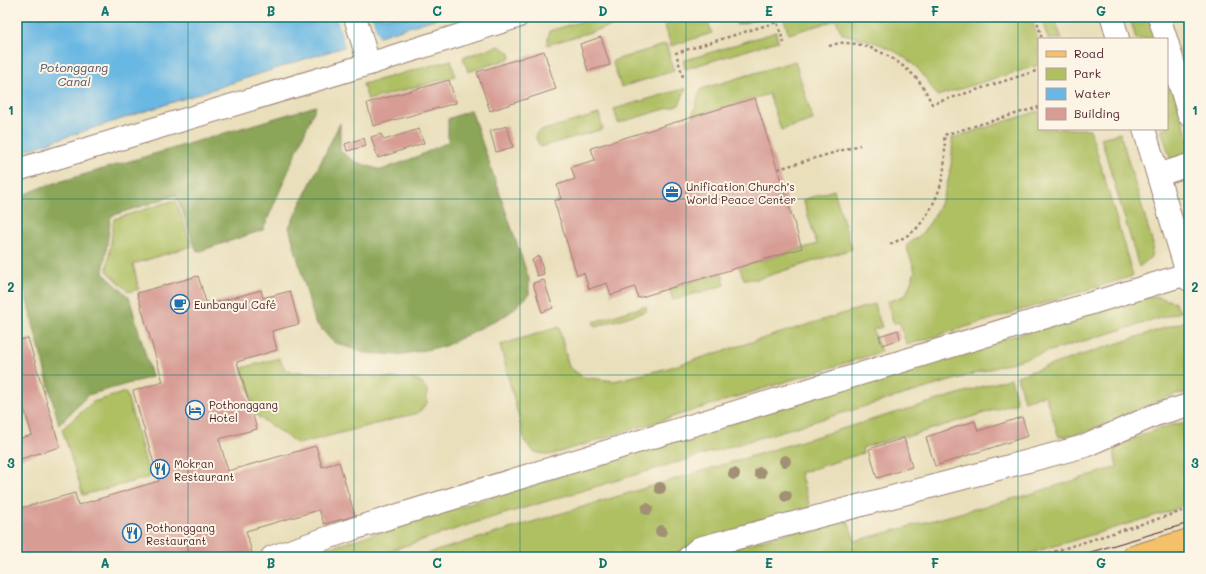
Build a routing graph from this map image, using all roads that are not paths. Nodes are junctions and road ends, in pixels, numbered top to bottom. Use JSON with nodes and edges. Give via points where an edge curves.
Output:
{"nodes":[{"id":1,"x":354,"y":17,"type":"edge"},
{"id":2,"x":517,"y":17,"type":"edge"},
{"id":3,"x":1112,"y":17,"type":"edge"},
{"id":4,"x":1159,"y":17,"type":"edge"},
{"id":5,"x":1118,"y":38,"type":"edge"},
{"id":6,"x":1166,"y":38,"type":"edge"},
{"id":7,"x":1168,"y":45,"type":"edge"},
{"id":8,"x":366,"y":55,"type":"junction"},
{"id":9,"x":1189,"y":114,"type":"edge"},
{"id":10,"x":1144,"y":130,"type":"edge"},
{"id":11,"x":1189,"y":165,"type":"edge"},
{"id":12,"x":17,"y":170,"type":"edge"},
{"id":13,"x":1158,"y":175,"type":"junction"},
{"id":14,"x":1188,"y":277,"type":"edge"},
{"id":15,"x":1189,"y":406,"type":"edge"},
{"id":16,"x":1189,"y":540,"type":"edge"},
{"id":17,"x":272,"y":557,"type":"edge"},
{"id":18,"x":689,"y":557,"type":"edge"},
{"id":19,"x":1132,"y":557,"type":"edge"}],
"edges":[{"from":1,"to":8,"type":"street"},
{"from":2,"to":8,"type":"street"},
{"from":3,"to":5,"type":"street"},
{"from":4,"to":6,"type":"street"},
{"from":7,"to":9,"type":"street"},
{"from":8,"to":12,"type":"street"},
{"from":10,"to":13,"type":"street"},
{"from":11,"to":13,"type":"street"},
{"from":13,"to":14,"type":"street"},
{"from":14,"to":17,"type":"street","via":[[356,528]]},
{"from":15,"to":18,"type":"street","via":[[1155,415],[1085,446],[699,548]]},
{"from":16,"to":19,"type":"main road"}]}
